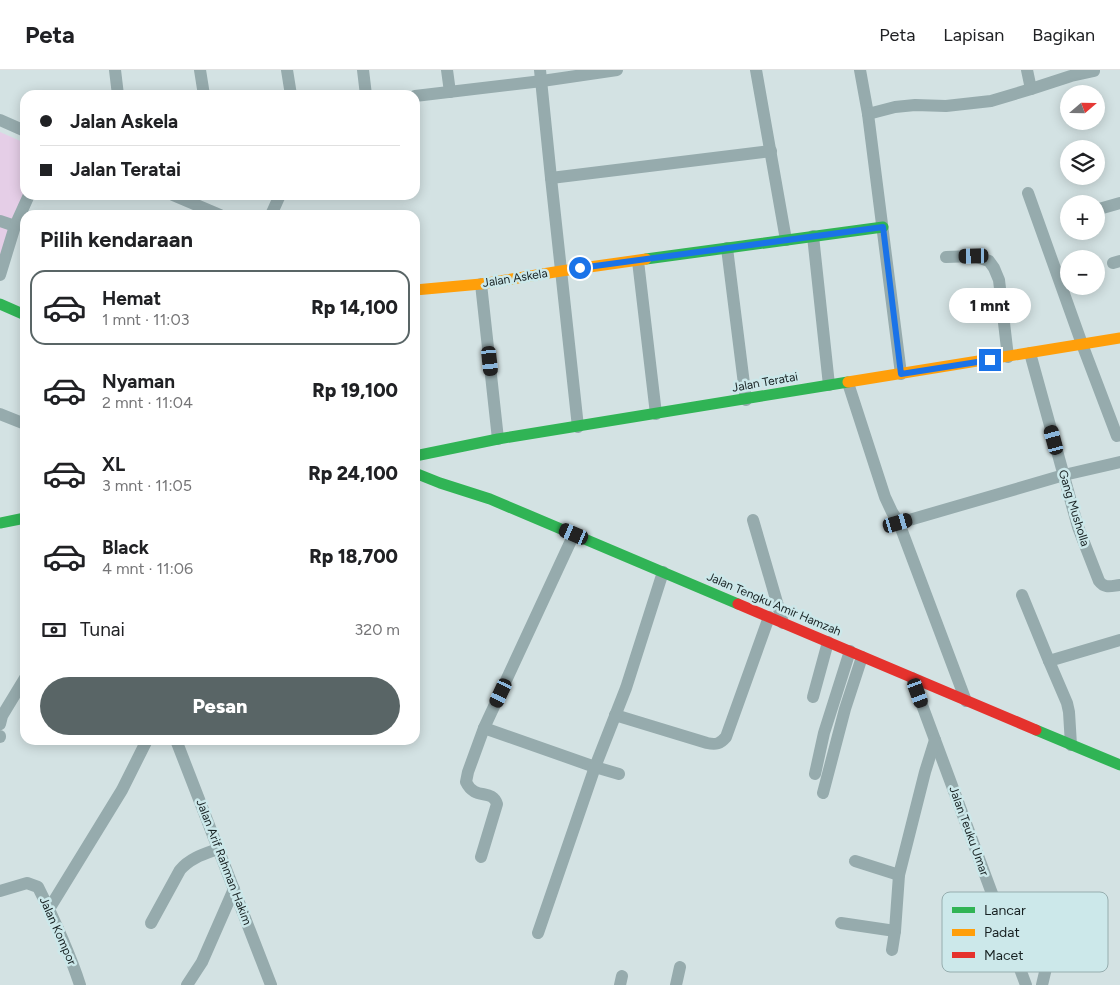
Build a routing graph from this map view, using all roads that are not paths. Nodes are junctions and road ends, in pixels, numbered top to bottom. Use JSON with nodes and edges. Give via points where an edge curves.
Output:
{"nodes":[{"id":1,"x":115,"y":70,"type":"edge"},
{"id":2,"x":200,"y":70,"type":"edge"},
{"id":3,"x":287,"y":70,"type":"edge"},
{"id":4,"x":363,"y":70,"type":"edge"},
{"id":5,"x":448,"y":70,"type":"edge"},
{"id":6,"x":617,"y":70,"type":"edge"},
{"id":7,"x":756,"y":70,"type":"edge"},
{"id":8,"x":860,"y":70,"type":"edge"},
{"id":9,"x":1027,"y":70,"type":"edge"},
{"id":10,"x":1094,"y":71,"type":"dead end"},
{"id":11,"x":541,"y":75,"type":"edge"},
{"id":12,"x":1031,"y":89,"type":"junction"},
{"id":13,"x":117,"y":90,"type":"edge"},
{"id":14,"x":203,"y":90,"type":"edge"},
{"id":15,"x":290,"y":90,"type":"edge"},
{"id":16,"x":365,"y":90,"type":"edge"},
{"id":17,"x":450,"y":92,"type":"junction"},
{"id":18,"x":420,"y":95,"type":"edge"},
{"id":19,"x":868,"y":114,"type":"junction"},
{"id":20,"x":0,"y":120,"type":"edge"},
{"id":21,"x":20,"y":129,"type":"edge"},
{"id":22,"x":771,"y":152,"type":"junction"},
{"id":23,"x":551,"y":178,"type":"junction"},
{"id":24,"x":1028,"y":193,"type":"dead end"},
{"id":25,"x":185,"y":200,"type":"edge"},
{"id":26,"x":1120,"y":203,"type":"edge"},
{"id":27,"x":1105,"y":207,"type":"edge"},
{"id":28,"x":208,"y":210,"type":"edge"},
{"id":29,"x":20,"y":215,"type":"edge"},
{"id":30,"x":0,"y":221,"type":"edge"},
{"id":31,"x":15,"y":226,"type":"junction"},
{"id":32,"x":883,"y":227,"type":"junction"},
{"id":33,"x":813,"y":236,"type":"junction"},
{"id":34,"x":786,"y":240,"type":"junction"},
{"id":35,"x":727,"y":248,"type":"junction"},
{"id":36,"x":946,"y":256,"type":"dead end"},
{"id":37,"x":638,"y":260,"type":"junction"},
{"id":38,"x":561,"y":271,"type":"junction"},
{"id":39,"x":0,"y":275,"type":"edge"},
{"id":40,"x":481,"y":284,"type":"junction"},
{"id":41,"x":420,"y":290,"type":"edge"},
{"id":42,"x":0,"y":304,"type":"edge"},
{"id":43,"x":20,"y":313,"type":"edge"},
{"id":44,"x":1120,"y":338,"type":"edge"},
{"id":45,"x":1082,"y":344,"type":"junction"},
{"id":46,"x":1030,"y":353,"type":"junction"},
{"id":47,"x":1008,"y":357,"type":"junction"},
{"id":48,"x":901,"y":374,"type":"junction"},
{"id":49,"x":848,"y":383,"type":"junction"},
{"id":50,"x":829,"y":385,"type":"junction"},
{"id":51,"x":746,"y":400,"type":"junction"},
{"id":52,"x":0,"y":414,"type":"edge"},
{"id":53,"x":656,"y":414,"type":"junction"},
{"id":54,"x":20,"y":422,"type":"edge"},
{"id":55,"x":578,"y":427,"type":"junction"},
{"id":56,"x":1117,"y":436,"type":"dead end"},
{"id":57,"x":498,"y":439,"type":"junction"},
{"id":58,"x":420,"y":455,"type":"edge"},
{"id":59,"x":1120,"y":462,"type":"edge"},
{"id":60,"x":420,"y":475,"type":"edge"},
{"id":61,"x":1064,"y":475,"type":"junction"},
{"id":62,"x":20,"y":519,"type":"edge"},
{"id":63,"x":753,"y":520,"type":"dead end"},
{"id":64,"x":0,"y":522,"type":"edge"},
{"id":65,"x":898,"y":523,"type":"junction"},
{"id":66,"x":574,"y":534,"type":"junction"},
{"id":67,"x":664,"y":572,"type":"junction"},
{"id":68,"x":1120,"y":585,"type":"edge"},
{"id":69,"x":1022,"y":595,"type":"dead end"},
{"id":70,"x":769,"y":617,"type":"junction"},
{"id":71,"x":783,"y":623,"type":"junction"},
{"id":72,"x":1120,"y":640,"type":"edge"},
{"id":73,"x":828,"y":642,"type":"junction"},
{"id":74,"x":856,"y":654,"type":"junction"},
{"id":75,"x":1050,"y":660,"type":"junction"},
{"id":76,"x":912,"y":678,"type":"junction"},
{"id":77,"x":20,"y":686,"type":"edge"},
{"id":78,"x":813,"y":697,"type":"dead end"},
{"id":79,"x":966,"y":701,"type":"junction"},
{"id":80,"x":615,"y":715,"type":"junction"},
{"id":81,"x":0,"y":724,"type":"edge"},
{"id":82,"x":484,"y":728,"type":"junction"},
{"id":83,"x":935,"y":740,"type":"junction"},
{"id":84,"x":144,"y":745,"type":"edge"},
{"id":85,"x":178,"y":745,"type":"edge"},
{"id":86,"x":1071,"y":745,"type":"junction"},
{"id":87,"x":1120,"y":765,"type":"edge"},
{"id":88,"x":595,"y":767,"type":"junction"},
{"id":89,"x":619,"y":774,"type":"dead end"},
{"id":90,"x":815,"y":774,"type":"dead end"},
{"id":91,"x":823,"y":793,"type":"dead end"},
{"id":92,"x":218,"y":849,"type":"junction"},
{"id":93,"x":481,"y":857,"type":"dead end"},
{"id":94,"x":855,"y":861,"type":"dead end"},
{"id":95,"x":899,"y":876,"type":"junction"},
{"id":96,"x":234,"y":890,"type":"junction"},
{"id":97,"x":0,"y":891,"type":"edge"},
{"id":98,"x":991,"y":892,"type":"edge"},
{"id":99,"x":49,"y":909,"type":"junction"},
{"id":100,"x":151,"y":923,"type":"dead end"},
{"id":101,"x":841,"y":923,"type":"dead end"},
{"id":102,"x":895,"y":930,"type":"junction"},
{"id":103,"x":538,"y":933,"type":"dead end"},
{"id":104,"x":892,"y":950,"type":"dead end"},
{"id":105,"x":680,"y":967,"type":"dead end"},
{"id":106,"x":1021,"y":972,"type":"edge"},
{"id":107,"x":1045,"y":972,"type":"edge"},
{"id":108,"x":80,"y":985,"type":"edge"},
{"id":109,"x":187,"y":985,"type":"edge"},
{"id":110,"x":271,"y":985,"type":"edge"},
{"id":111,"x":676,"y":985,"type":"edge"},
{"id":112,"x":1026,"y":985,"type":"edge"},
{"id":113,"x":1042,"y":985,"type":"edge"}],
"edges":[{"from":1,"to":13,"type":"street"},
{"from":2,"to":14,"type":"street"},
{"from":3,"to":15,"type":"street"},
{"from":4,"to":16,"type":"street"},
{"from":5,"to":17,"type":"street"},
{"from":6,"to":11,"type":"street"},
{"from":7,"to":22,"type":"street"},
{"from":8,"to":19,"type":"street"},
{"from":9,"to":12,"type":"street"},
{"from":10,"to":12,"type":"street"},
{"from":11,"to":17,"type":"street"},
{"from":11,"to":23,"type":"street"},
{"from":12,"to":19,"type":"street","via":[[990,101],[895,107]]},
{"from":17,"to":18,"type":"street"},
{"from":19,"to":32,"type":"street"},
{"from":20,"to":21,"type":"street"},
{"from":22,"to":23,"type":"street"},
{"from":22,"to":34,"type":"street"},
{"from":23,"to":38,"type":"street"},
{"from":24,"to":45,"type":"street"},
{"from":25,"to":28,"type":"street"},
{"from":26,"to":27,"type":"street"},
{"from":29,"to":31,"type":"street"},
{"from":30,"to":31,"type":"street"},
{"from":31,"to":39,"type":"street"},
{"from":32,"to":33,"type":"street","name":"Jalan Askela"},
{"from":32,"to":48,"type":"street"},
{"from":33,"to":34,"type":"street","name":"Jalan Askela"},
{"from":33,"to":50,"type":"street"},
{"from":34,"to":35,"type":"street","name":"Jalan Askela"},
{"from":35,"to":37,"type":"street","name":"Jalan Askela"},
{"from":35,"to":51,"type":"street"},
{"from":36,"to":47,"type":"street","via":[[974,256],[989,261],[994,268],[999,280]]},
{"from":37,"to":38,"type":"street","name":"Jalan Askela"},
{"from":37,"to":53,"type":"street"},
{"from":38,"to":40,"type":"street","name":"Jalan Askela"},
{"from":38,"to":55,"type":"street"},
{"from":40,"to":41,"type":"street","name":"Jalan Askela"},
{"from":40,"to":57,"type":"street"},
{"from":42,"to":43,"type":"street"},
{"from":44,"to":45,"type":"street","name":"Jalan Teratai"},
{"from":45,"to":46,"type":"street","name":"Jalan Teratai"},
{"from":45,"to":56,"type":"street"},
{"from":46,"to":47,"type":"street","name":"Jalan Teratai"},
{"from":46,"to":61,"type":"street","name":"Gang Musholla"},
{"from":47,"to":48,"type":"street","name":"Jalan Teratai"},
{"from":48,"to":49,"type":"street","name":"Jalan Teratai"},
{"from":49,"to":50,"type":"street","name":"Jalan Teratai"},
{"from":49,"to":65,"type":"street","via":[[885,497]]},
{"from":50,"to":51,"type":"street","name":"Jalan Teratai"},
{"from":51,"to":53,"type":"street","name":"Jalan Teratai"},
{"from":52,"to":54,"type":"street"},
{"from":53,"to":55,"type":"street","name":"Jalan Teratai"},
{"from":55,"to":57,"type":"street","name":"Jalan Teratai"},
{"from":57,"to":58,"type":"street","name":"Jalan Teratai"},
{"from":59,"to":61,"type":"street"},
{"from":60,"to":66,"type":"street","name":"Jalan Tengku Amir Hamzah","via":[[490,498]]},
{"from":61,"to":65,"type":"street"},
{"from":61,"to":68,"type":"street","name":"Gang Musholla","via":[[1078,527],[1099,581],[1106,587]]},
{"from":62,"to":64,"type":"street"},
{"from":63,"to":71,"type":"street"},
{"from":65,"to":79,"type":"street"},
{"from":66,"to":67,"type":"street","name":"Jalan Tengku Amir Hamzah"},
{"from":66,"to":82,"type":"street"},
{"from":67,"to":70,"type":"street","name":"Jalan Tengku Amir Hamzah"},
{"from":67,"to":80,"type":"street"},
{"from":69,"to":75,"type":"street"},
{"from":70,"to":71,"type":"street","name":"Jalan Tengku Amir Hamzah"},
{"from":70,"to":80,"type":"street","via":[[726,737],[721,743],[707,743]]},
{"from":71,"to":73,"type":"street","name":"Jalan Tengku Amir Hamzah"},
{"from":72,"to":75,"type":"street"},
{"from":73,"to":74,"type":"street","name":"Jalan Tengku Amir Hamzah"},
{"from":73,"to":78,"type":"street"},
{"from":74,"to":76,"type":"street","name":"Jalan Tengku Amir Hamzah"},
{"from":74,"to":90,"type":"street","via":[[824,733]]},
{"from":74,"to":91,"type":"street"},
{"from":75,"to":86,"type":"street","via":[[1067,703]]},
{"from":76,"to":79,"type":"street","name":"Jalan Tengku Amir Hamzah"},
{"from":76,"to":83,"type":"street","name":"Jalan Teuku Umar"},
{"from":77,"to":81,"type":"street"},
{"from":79,"to":86,"type":"street","name":"Jalan Tengku Amir Hamzah"},
{"from":80,"to":88,"type":"street"},
{"from":82,"to":88,"type":"street"},
{"from":82,"to":93,"type":"street","via":[[466,782],[476,793],[491,795],[497,804]]},
{"from":83,"to":95,"type":"street"},
{"from":83,"to":98,"type":"street","name":"Jalan Teuku Umar"},
{"from":84,"to":99,"type":"street","via":[[122,790]]},
{"from":85,"to":92,"type":"street","name":"Jalan Arif Rahman Hakim"},
{"from":86,"to":87,"type":"street","name":"Jalan Tengku Amir Hamzah"},
{"from":88,"to":89,"type":"street"},
{"from":88,"to":103,"type":"street"},
{"from":92,"to":96,"type":"street","name":"Jalan Arif Rahman Hakim"},
{"from":92,"to":100,"type":"street","via":[[185,864]]},
{"from":94,"to":95,"type":"street"},
{"from":95,"to":102,"type":"street"},
{"from":96,"to":109,"type":"street","via":[[202,962]]},
{"from":96,"to":110,"type":"street","name":"Jalan Arif Rahman Hakim"},
{"from":97,"to":99,"type":"street","name":"Jalan Kompor","via":[[27,882],[38,887]]},
{"from":99,"to":108,"type":"street","name":"Jalan Kompor"},
{"from":101,"to":102,"type":"street"},
{"from":102,"to":104,"type":"street"},
{"from":105,"to":111,"type":"street"},
{"from":106,"to":112,"type":"street","name":"Jalan Teuku Umar"},
{"from":107,"to":113,"type":"street"}]}
